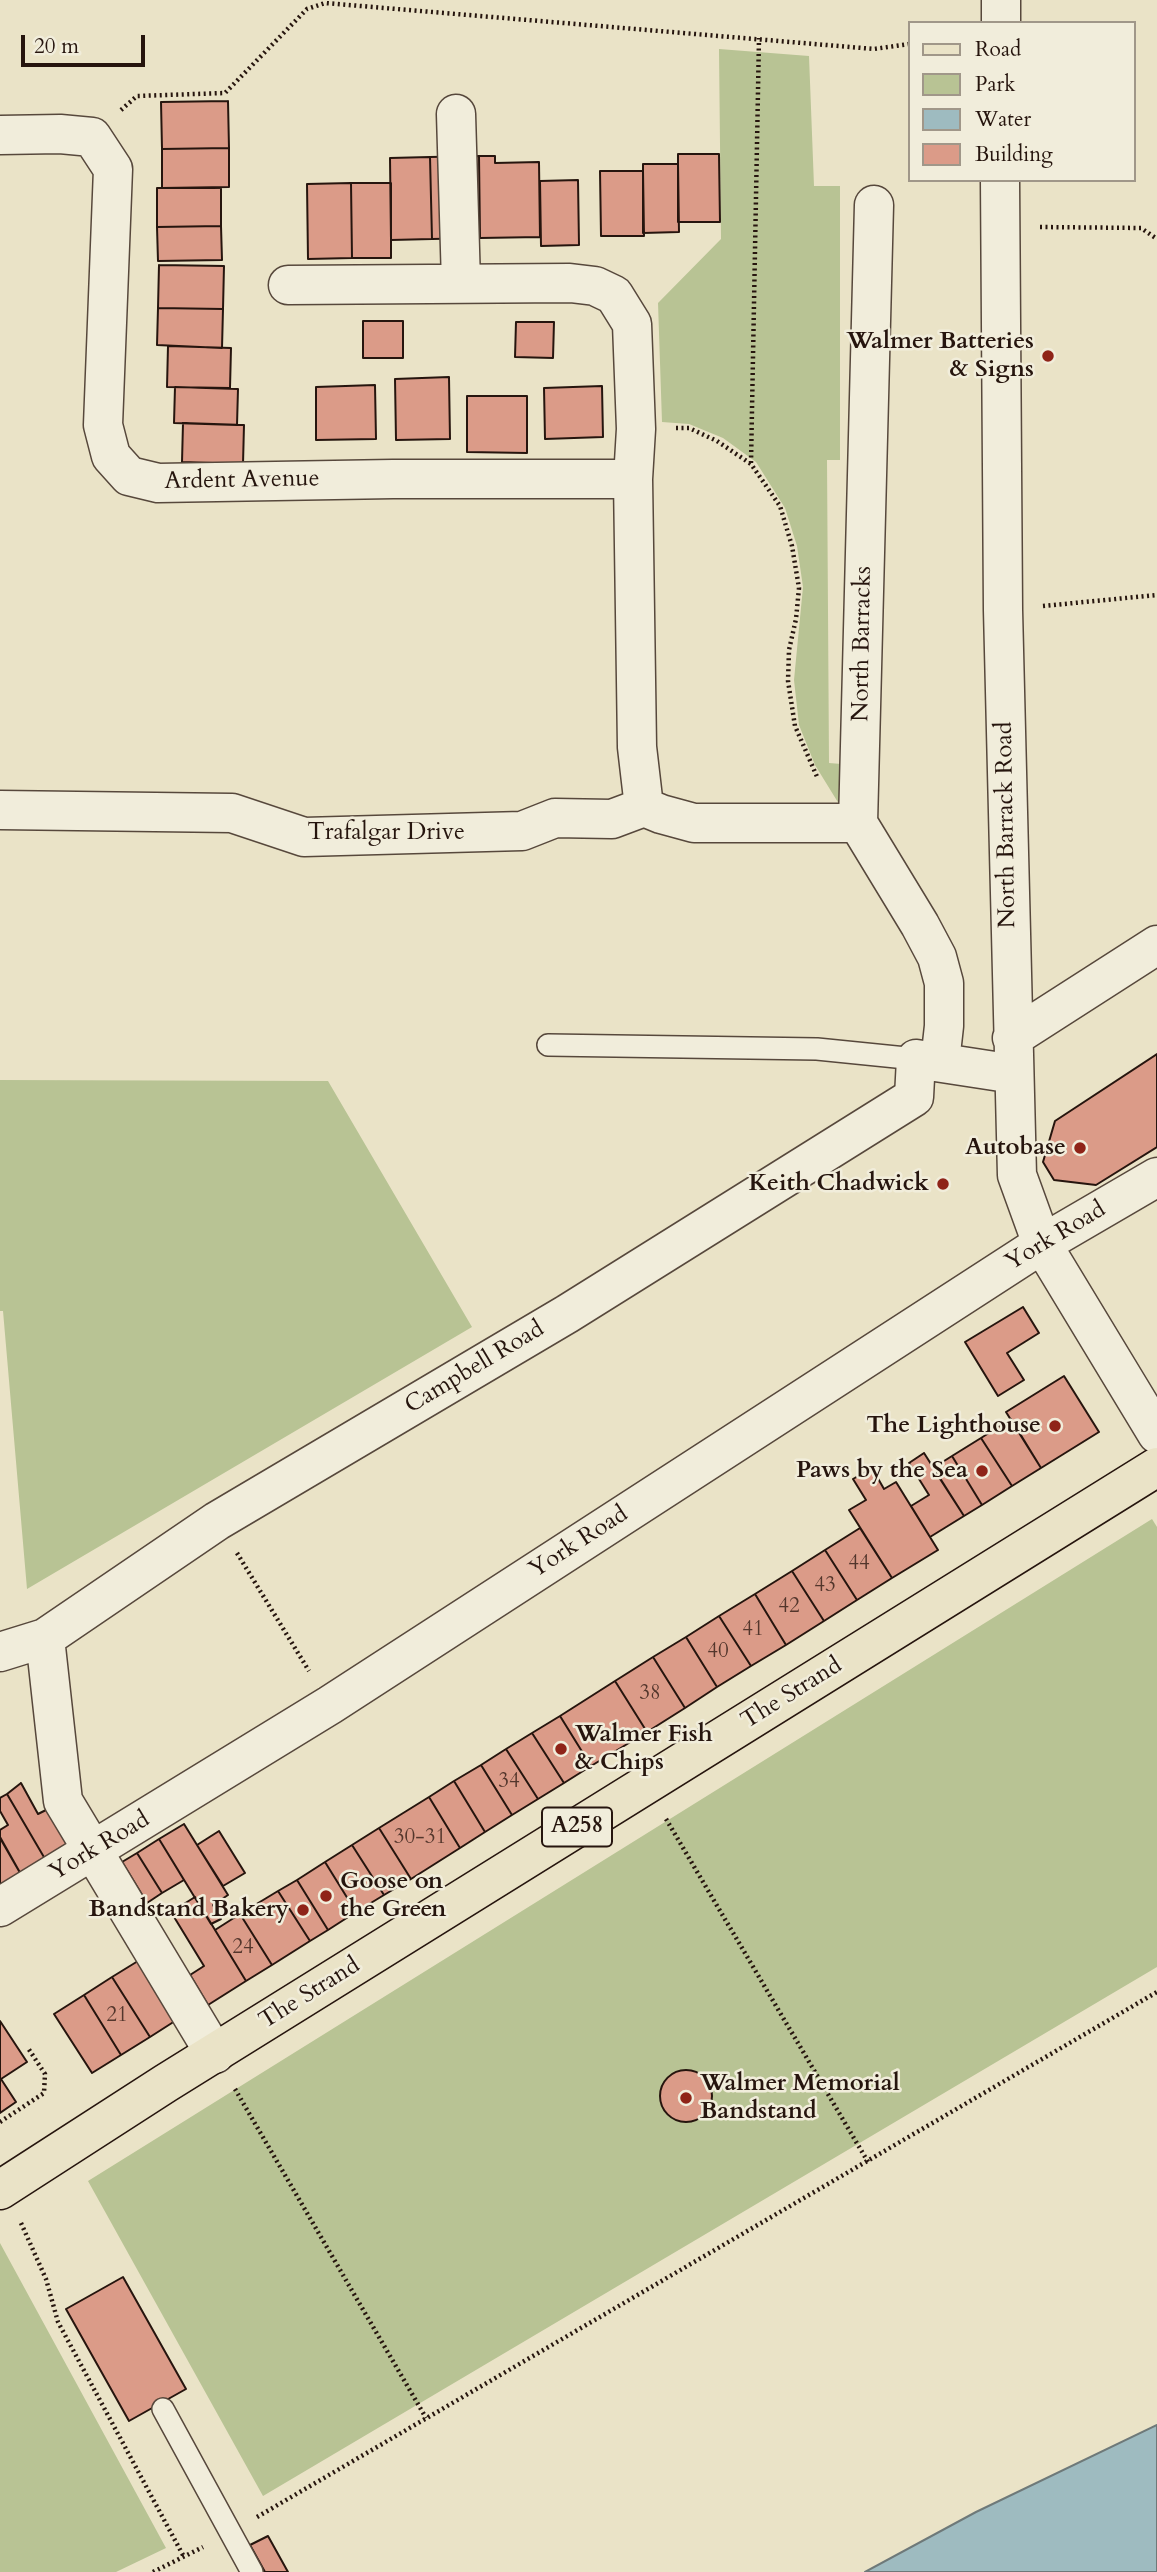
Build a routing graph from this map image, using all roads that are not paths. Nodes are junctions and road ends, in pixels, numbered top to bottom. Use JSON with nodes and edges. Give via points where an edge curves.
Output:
{"nodes":[{"id":1,"x":1001,"y":0,"type":"edge"},
{"id":2,"x":1001,"y":21,"type":"edge"},
{"id":3,"x":456,"y":114,"type":"dead end"},
{"id":4,"x":0,"y":135,"type":"edge"},
{"id":5,"x":1000,"y":182,"type":"edge"},
{"id":6,"x":874,"y":205,"type":"dead end"},
{"id":7,"x":461,"y":283,"type":"junction"},
{"id":8,"x":288,"y":285,"type":"dead end"},
{"id":9,"x":633,"y":479,"type":"junction"},
{"id":10,"x":644,"y":807,"type":"junction"},
{"id":11,"x":0,"y":810,"type":"edge"},
{"id":12,"x":858,"y":823,"type":"junction"},
{"id":13,"x":1157,"y":945,"type":"edge"},
{"id":14,"x":548,"y":1045,"type":"dead end"},
{"id":15,"x":1013,"y":1056,"type":"junction"},
{"id":16,"x":928,"y":1060,"type":"junction"},
{"id":17,"x":1157,"y":1177,"type":"edge"},
{"id":18,"x":1042,"y":1244,"type":"junction"},
{"id":19,"x":1157,"y":1434,"type":"edge"},
{"id":20,"x":1157,"y":1467,"type":"edge"},
{"id":21,"x":45,"y":1638,"type":"junction"},
{"id":22,"x":0,"y":1652,"type":"edge"},
{"id":23,"x":93,"y":1852,"type":"junction"},
{"id":24,"x":0,"y":1907,"type":"edge"},
{"id":25,"x":215,"y":2054,"type":"junction"},
{"id":26,"x":3,"y":2188,"type":"edge"},
{"id":27,"x":163,"y":2409,"type":"dead end"},
{"id":28,"x":252,"y":2572,"type":"edge"}],
"edges":[{"from":1,"to":2,"type":"street"},
{"from":3,"to":7,"type":"street"},
{"from":4,"to":9,"type":"street","name":"Ardent Avenue","via":[[92,137],[113,169],[103,425],[111,456],[129,476],[158,483]]},
{"from":5,"to":15,"type":"street","name":"North Barrack Road"},
{"from":6,"to":12,"type":"street","name":"North Barracks"},
{"from":7,"to":8,"type":"street"},
{"from":7,"to":9,"type":"street","via":[[570,283],[595,286],[614,295],[632,324]]},
{"from":9,"to":10,"type":"street","via":[[637,747]]},
{"from":10,"to":11,"type":"street","name":"Trafalgar Drive","via":[[612,819],[555,818],[522,831],[304,837],[232,813]]},
{"from":10,"to":12,"type":"street","via":[[694,823]]},
{"from":12,"to":16,"type":"street","via":[[937,957],[944,983],[944,1026]]},
{"from":13,"to":15,"type":"street"},
{"from":14,"to":16,"type":"lane","via":[[817,1049]]},
{"from":15,"to":16,"type":"street"},
{"from":15,"to":18,"type":"street","name":"North Barrack Road","via":[[1017,1175]]},
{"from":16,"to":21,"type":"street","name":"Campbell Road","via":[[914,1097],[567,1314],[217,1521]]},
{"from":17,"to":18,"type":"street","name":"York Road"},
{"from":18,"to":19,"type":"street","name":"North Barrack Road"},
{"from":18,"to":23,"type":"street","name":"York Road","via":[[330,1705]]},
{"from":20,"to":25,"type":"main road","name":"The Strand","number":"A258"},
{"from":21,"to":22,"type":"street","name":"Campbell Road"},
{"from":21,"to":23,"type":"street","via":[[63,1801]]},
{"from":23,"to":24,"type":"street","name":"York Road"},
{"from":23,"to":25,"type":"street"},
{"from":25,"to":26,"type":"main road","name":"The Strand","number":"A258"},
{"from":27,"to":28,"type":"lane"}]}
